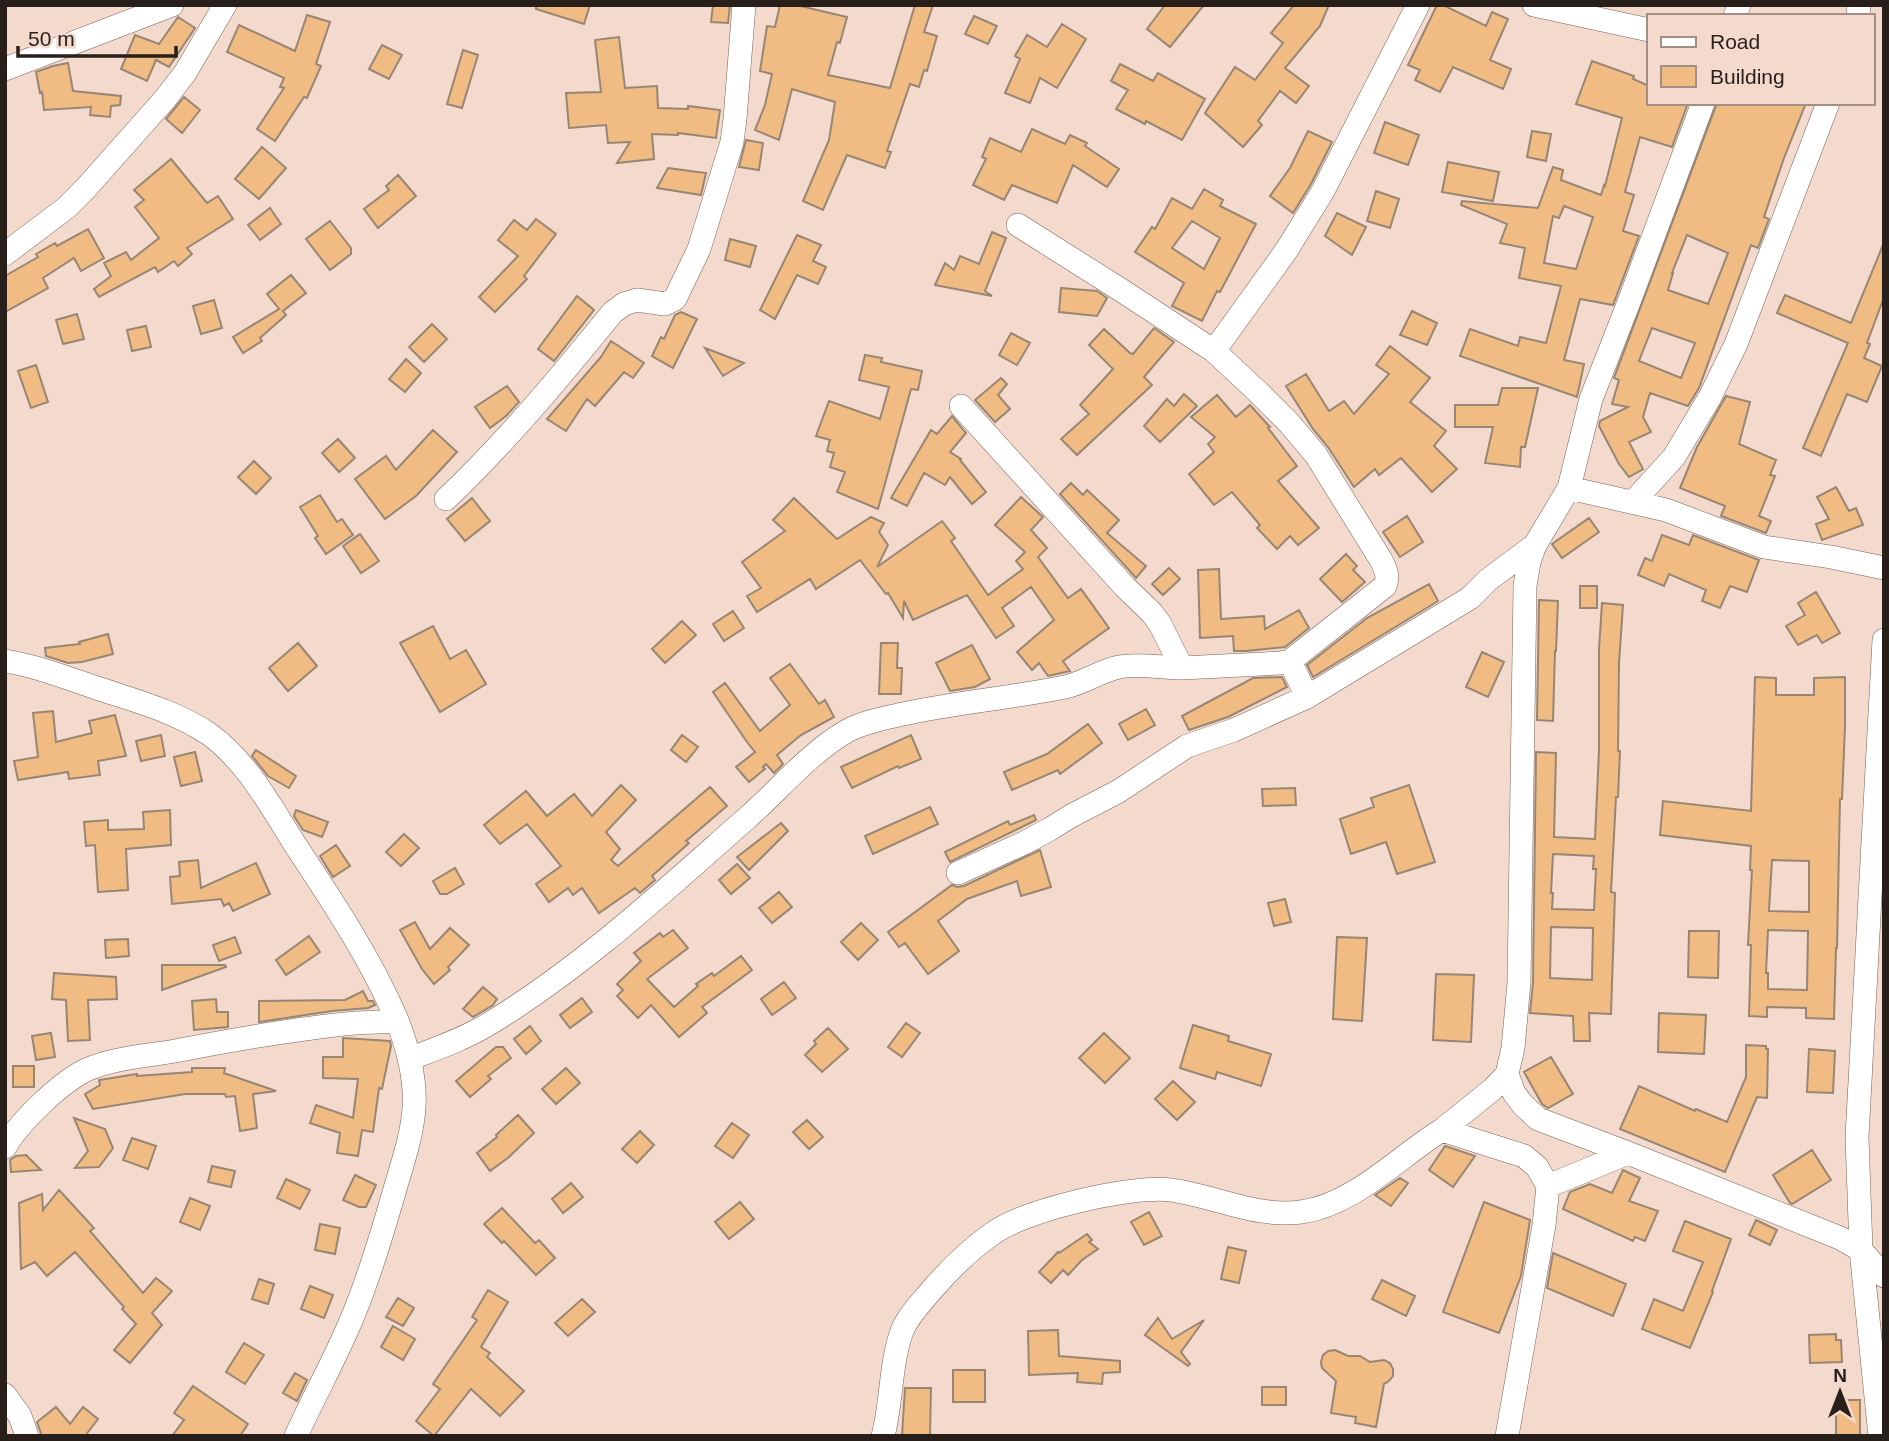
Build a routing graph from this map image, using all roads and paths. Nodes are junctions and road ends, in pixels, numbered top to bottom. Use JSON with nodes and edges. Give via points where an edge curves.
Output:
{"nodes":[{"id":1,"x":172,"y":5,"type":"edge"},
{"id":2,"x":225,"y":5,"type":"edge"},
{"id":3,"x":744,"y":5,"type":"edge"},
{"id":4,"x":1418,"y":5,"type":"edge"},
{"id":5,"x":1534,"y":5,"type":"edge"},
{"id":6,"x":1647,"y":30,"type":"edge"},
{"id":7,"x":5,"y":69,"type":"edge"},
{"id":8,"x":1702,"y":105,"type":"edge"},
{"id":9,"x":1827,"y":105,"type":"edge"},
{"id":10,"x":1018,"y":225,"type":"dead end"},
{"id":11,"x":5,"y":254,"type":"edge"},
{"id":12,"x":1214,"y":351,"type":"junction"},
{"id":13,"x":961,"y":406,"type":"dead end"},
{"id":14,"x":1569,"y":488,"type":"junction"},
{"id":15,"x":446,"y":499,"type":"dead end"},
{"id":16,"x":1633,"y":502,"type":"junction"},
{"id":17,"x":1535,"y":545,"type":"junction"},
{"id":18,"x":1884,"y":568,"type":"edge"},
{"id":19,"x":1884,"y":640,"type":"edge"},
{"id":20,"x":5,"y":661,"type":"edge"},
{"id":21,"x":1290,"y":661,"type":"junction"},
{"id":22,"x":1182,"y":668,"type":"junction"},
{"id":23,"x":1307,"y":696,"type":"junction"},
{"id":24,"x":958,"y":873,"type":"dead end"},
{"id":25,"x":397,"y":1022,"type":"junction"},
{"id":26,"x":409,"y":1059,"type":"junction"},
{"id":27,"x":1507,"y":1074,"type":"junction"},
{"id":28,"x":1442,"y":1130,"type":"junction"},
{"id":29,"x":5,"y":1147,"type":"edge"},
{"id":30,"x":1628,"y":1153,"type":"junction"},
{"id":31,"x":1548,"y":1186,"type":"junction"},
{"id":32,"x":1861,"y":1250,"type":"junction"},
{"id":33,"x":1884,"y":1276,"type":"edge"},
{"id":34,"x":5,"y":1395,"type":"edge"},
{"id":35,"x":27,"y":1436,"type":"edge"},
{"id":36,"x":296,"y":1436,"type":"edge"},
{"id":37,"x":883,"y":1436,"type":"edge"},
{"id":38,"x":1507,"y":1436,"type":"edge"},
{"id":39,"x":1880,"y":1436,"type":"edge"}],
"edges":[{"from":1,"to":7,"type":"street"},
{"from":2,"to":11,"type":"street","via":[[185,73],[156,109],[66,208]]},
{"from":3,"to":15,"type":"street","via":[[732,142],[699,249],[675,299],[666,304],[637,300],[613,312],[546,394]]},
{"from":4,"to":12,"type":"street","via":[[1323,191]]},
{"from":5,"to":6,"type":"street"},
{"from":8,"to":14,"type":"street","via":[[1591,398]]},
{"from":9,"to":16,"type":"street","via":[[1736,344],[1674,457]]},
{"from":10,"to":12,"type":"street"},
{"from":12,"to":21,"type":"street","via":[[1316,455],[1386,570],[1385,586]]},
{"from":13,"to":22,"type":"street","via":[[1152,613]]},
{"from":14,"to":16,"type":"street"},
{"from":14,"to":17,"type":"street"},
{"from":16,"to":18,"type":"street","via":[[1764,547]]},
{"from":17,"to":23,"type":"street","via":[[1470,598]]},
{"from":17,"to":27,"type":"street","via":[[1525,586],[1519,983]]},
{"from":19,"to":32,"type":"street","via":[[1857,1137]]},
{"from":20,"to":25,"type":"street","via":[[170,713],[211,736],[235,758],[327,893],[370,964]]},
{"from":21,"to":22,"type":"street"},
{"from":21,"to":23,"type":"street"},
{"from":22,"to":26,"type":"street","via":[[1122,666],[1078,684],[933,707],[850,729],[616,931],[536,993],[485,1027]]},
{"from":23,"to":24,"type":"street","via":[[1187,746],[1049,830]]},
{"from":25,"to":26,"type":"street"},
{"from":25,"to":29,"type":"street","via":[[272,1033],[106,1064],[69,1081],[28,1116]]},
{"from":26,"to":36,"type":"street","via":[[414,1108],[383,1229],[356,1310]]},
{"from":27,"to":28,"type":"street"},
{"from":27,"to":30,"type":"street","via":[[1514,1093],[1538,1119]]},
{"from":28,"to":31,"type":"street","via":[[1524,1156]]},
{"from":28,"to":37,"type":"street","via":[[1344,1199],[1301,1212],[1254,1210],[1170,1190],[1138,1190],[1073,1202],[1019,1219],[993,1233],[943,1278],[902,1330]]},
{"from":30,"to":31,"type":"street"},
{"from":30,"to":32,"type":"street"},
{"from":31,"to":38,"type":"street"},
{"from":32,"to":33,"type":"street"},
{"from":32,"to":39,"type":"street"},
{"from":34,"to":35,"type":"street"}]}
